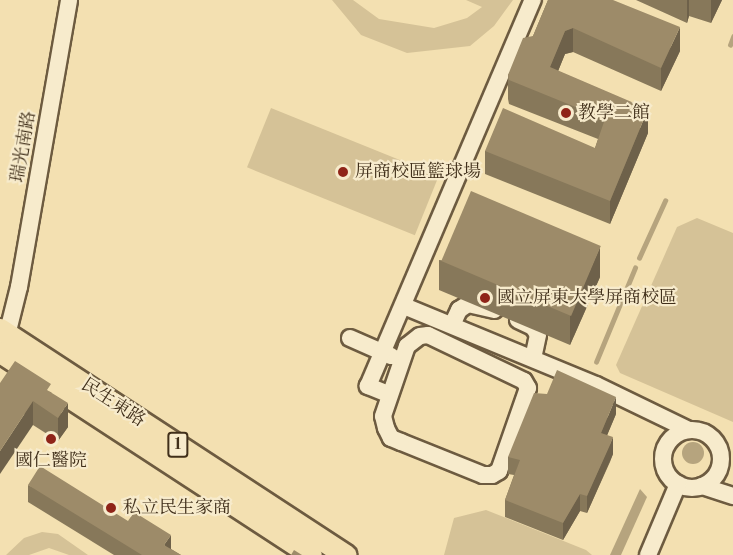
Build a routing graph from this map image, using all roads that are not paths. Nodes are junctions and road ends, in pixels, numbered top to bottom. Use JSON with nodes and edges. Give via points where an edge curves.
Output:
{"nodes":[{"id":1,"x":69,"y":0,"type":"edge"},
{"id":2,"x":533,"y":0,"type":"edge"},
{"id":3,"x":404,"y":306,"type":"junction"},
{"id":4,"x":452,"y":325,"type":"junction"},
{"id":5,"x":350,"y":338,"type":"dead end"},
{"id":6,"x":2,"y":342,"type":"edge"},
{"id":7,"x":383,"y":353,"type":"junction"},
{"id":8,"x":532,"y":358,"type":"junction"},
{"id":9,"x":400,"y":360,"type":"junction"},
{"id":10,"x":388,"y":394,"type":"junction"},
{"id":11,"x":689,"y":430,"type":"junction"},
{"id":12,"x":715,"y":441,"type":"junction"},
{"id":13,"x":733,"y":448,"type":"edge"},
{"id":14,"x":678,"y":484,"type":"junction"},
{"id":15,"x":702,"y":486,"type":"junction"},
{"id":16,"x":733,"y":496,"type":"edge"},
{"id":17,"x":311,"y":555,"type":"edge"},
{"id":18,"x":346,"y":555,"type":"edge"},
{"id":19,"x":648,"y":555,"type":"edge"}],
"edges":[{"from":1,"to":6,"type":"street","name":"瑞光南路"},
{"from":2,"to":3,"type":"street"},
{"from":3,"to":4,"type":"street"},
{"from":3,"to":7,"type":"street"},
{"from":4,"to":8,"type":"street"},
{"from":4,"to":8,"type":"street","via":[[459,310],[479,304],[533,327],[538,335]]},
{"from":5,"to":7,"type":"street"},
{"from":6,"to":17,"type":"main road","name":"民生東路","number":"1"},
{"from":6,"to":18,"type":"main road","name":"民生東路","number":"1"},
{"from":7,"to":9,"type":"street"},
{"from":7,"to":10,"type":"street","via":[[368,386]]},
{"from":8,"to":11,"type":"street"},
{"from":9,"to":10,"type":"street"},
{"from":9,"to":10,"type":"street","via":[[411,340],[428,335],[524,381],[528,395],[499,471],[483,475],[391,438],[382,416]]},
{"from":11,"to":12,"type":"street"},
{"from":11,"to":14,"type":"street","via":[[673,437],[664,453],[666,472]]},
{"from":12,"to":13,"type":"street"},
{"from":12,"to":15,"type":"street","via":[[720,466]]},
{"from":14,"to":15,"type":"street"},
{"from":14,"to":19,"type":"street"},
{"from":15,"to":16,"type":"street"}]}
